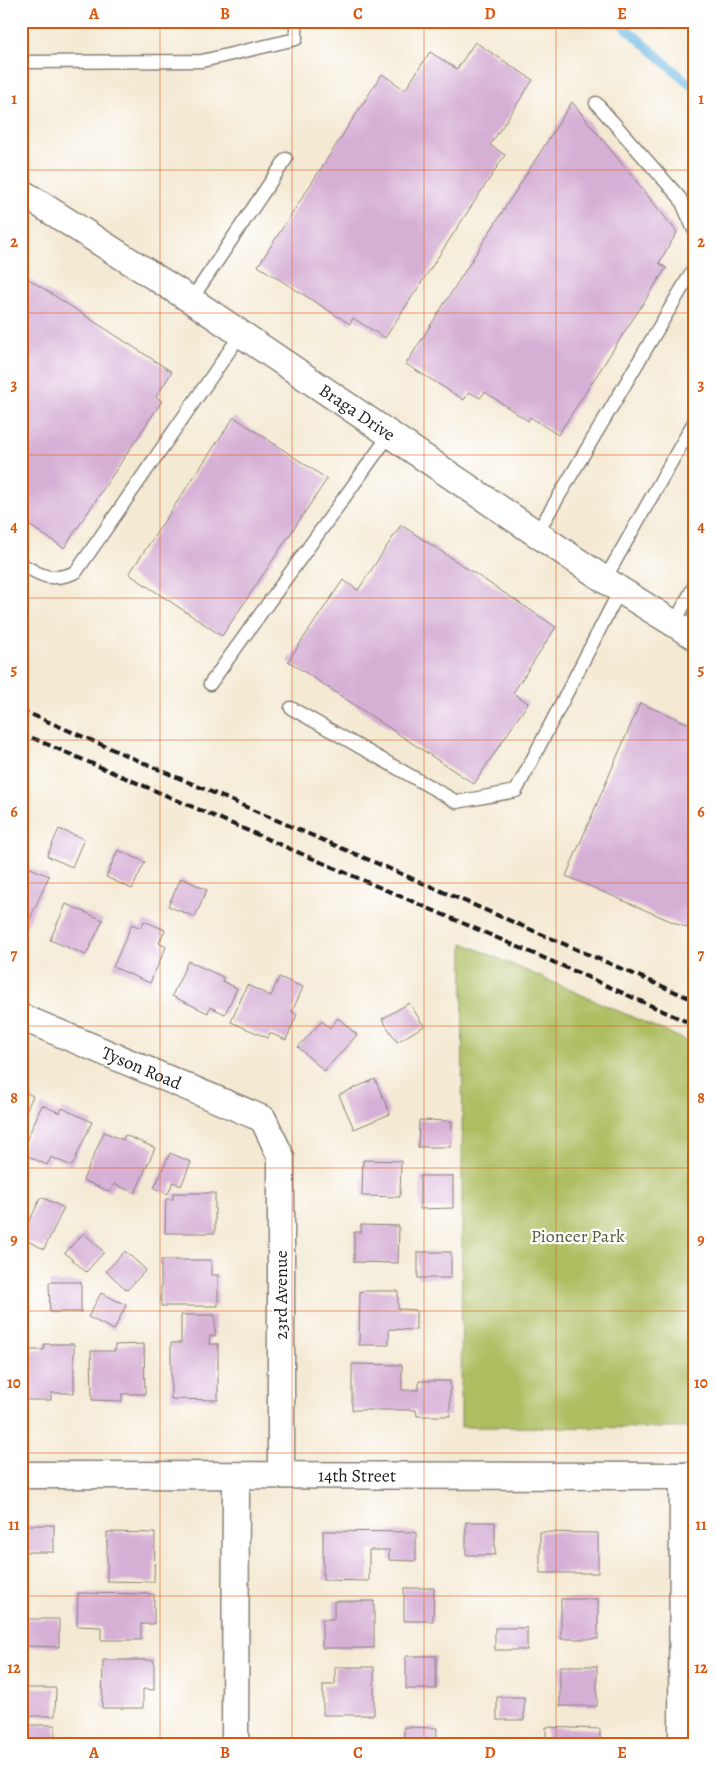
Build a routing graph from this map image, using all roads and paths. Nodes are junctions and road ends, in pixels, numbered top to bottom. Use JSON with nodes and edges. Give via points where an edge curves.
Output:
{"nodes":[{"id":1,"x":296,"y":21,"type":"edge"},
{"id":2,"x":21,"y":62,"type":"edge"},
{"id":3,"x":596,"y":103,"type":"dead end"},
{"id":4,"x":286,"y":159,"type":"dead end"},
{"id":5,"x":21,"y":192,"type":"edge"},
{"id":6,"x":694,"y":230,"type":"edge"},
{"id":7,"x":694,"y":268,"type":"edge"},
{"id":8,"x":191,"y":300,"type":"junction"},
{"id":9,"x":241,"y":334,"type":"junction"},
{"id":10,"x":694,"y":422,"type":"edge"},
{"id":11,"x":390,"y":434,"type":"junction"},
{"id":12,"x":537,"y":533,"type":"junction"},
{"id":13,"x":21,"y":564,"type":"edge"},
{"id":14,"x":613,"y":584,"type":"junction"},
{"id":15,"x":694,"y":586,"type":"edge"},
{"id":16,"x":684,"y":630,"type":"edge"},
{"id":17,"x":210,"y":684,"type":"dead end"},
{"id":18,"x":292,"y":708,"type":"dead end"},
{"id":19,"x":21,"y":1017,"type":"edge"},
{"id":20,"x":262,"y":1119,"type":"joint"},
{"id":21,"x":21,"y":1475,"type":"edge"},
{"id":22,"x":281,"y":1475,"type":"junction"},
{"id":23,"x":236,"y":1476,"type":"junction"},
{"id":24,"x":688,"y":1476,"type":"edge"},
{"id":25,"x":235,"y":1745,"type":"edge"},
{"id":26,"x":682,"y":1745,"type":"edge"}],
"edges":[{"from":1,"to":2,"type":"lane","via":[[296,39],[202,61]]},
{"from":3,"to":6,"type":"lane","via":[[680,198]]},
{"from":4,"to":8,"type":"lane"},
{"from":5,"to":8,"type":"street","name":"Braga Drive"},
{"from":7,"to":12,"type":"lane"},
{"from":8,"to":9,"type":"street","name":"Braga Drive"},
{"from":9,"to":11,"type":"street","name":"Braga Drive"},
{"from":9,"to":13,"type":"lane","via":[[76,572],[59,579],[40,575]]},
{"from":10,"to":14,"type":"lane"},
{"from":11,"to":12,"type":"street","name":"Braga Drive"},
{"from":11,"to":17,"type":"lane"},
{"from":12,"to":14,"type":"street","name":"Braga Drive"},
{"from":14,"to":16,"type":"street","name":"Braga Drive"},
{"from":14,"to":18,"type":"lane","via":[[516,791],[457,802]]},
{"from":15,"to":16,"type":"lane"},
{"from":19,"to":20,"type":"street","name":"Tyson Road"},
{"from":20,"to":22,"type":"street","name":"23rd Avenue","via":[[281,1157]]},
{"from":21,"to":23,"type":"street","name":"14th Street"},
{"from":22,"to":23,"type":"street","name":"14th Street"},
{"from":22,"to":24,"type":"street","name":"14th Street"},
{"from":23,"to":25,"type":"street"},
{"from":24,"to":26,"type":"street"}]}
